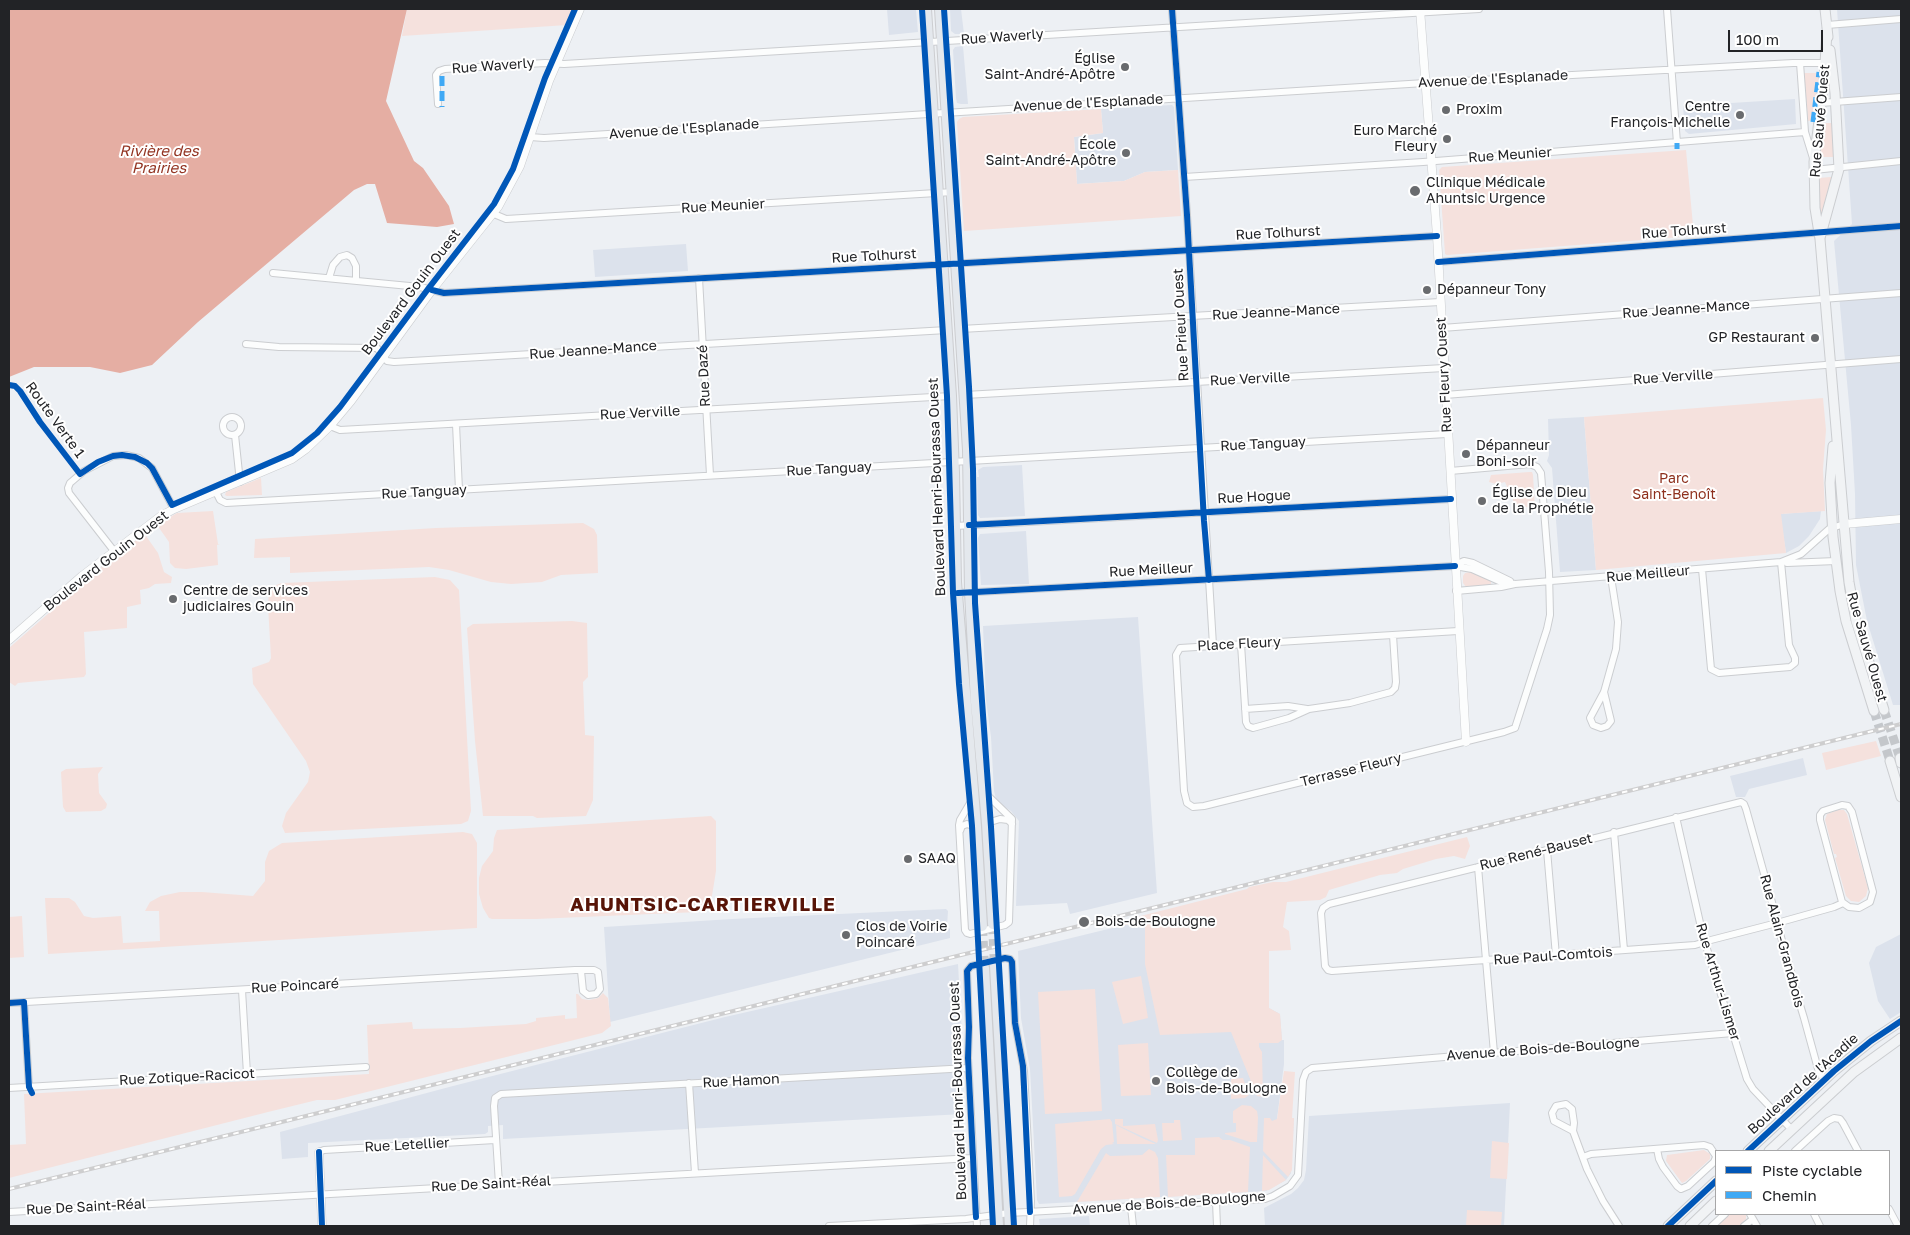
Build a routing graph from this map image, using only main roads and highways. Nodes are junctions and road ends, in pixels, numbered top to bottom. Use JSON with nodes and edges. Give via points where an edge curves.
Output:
{"nodes":[{"id":1,"x":926,"y":9,"type":"edge"},
{"id":2,"x":940,"y":9,"type":"edge"},
{"id":3,"x":1825,"y":9,"type":"edge"},
{"id":4,"x":1828,"y":63,"type":"junction"},
{"id":5,"x":1820,"y":234,"type":"junction"},
{"id":6,"x":1835,"y":429,"type":"junction"},
{"id":7,"x":1884,"y":710,"type":"tunnel mouth"},
{"id":8,"x":1874,"y":711,"type":"tunnel mouth"},
{"id":9,"x":1890,"y":761,"type":"tunnel mouth"},
{"id":10,"x":1901,"y":797,"type":"edge"},
{"id":11,"x":993,"y":924,"type":"tunnel mouth"},
{"id":12,"x":982,"y":926,"type":"tunnel mouth"},
{"id":13,"x":995,"y":966,"type":"tunnel mouth"},
{"id":14,"x":984,"y":968,"type":"tunnel mouth"},
{"id":15,"x":1901,"y":1021,"type":"edge"},
{"id":16,"x":1901,"y":1038,"type":"edge"},
{"id":17,"x":1749,"y":1150,"type":"edge"},
{"id":18,"x":1770,"y":1150,"type":"edge"},
{"id":19,"x":1715,"y":1182,"type":"edge"},
{"id":20,"x":1715,"y":1202,"type":"edge"},
{"id":21,"x":998,"y":1226,"type":"edge"},
{"id":22,"x":1010,"y":1226,"type":"edge"},
{"id":23,"x":1668,"y":1226,"type":"edge"},
{"id":24,"x":1690,"y":1226,"type":"edge"}],
"edges":[{"from":1,"to":12,"type":"main road","name":"Boulevard Henri-Bourassa Ouest","via":[[951,396],[958,593]]},
{"from":2,"to":11,"type":"main road","name":"Boulevard Henri-Bourassa Ouest","via":[[969,461],[970,592],[976,702]]},
{"from":3,"to":4,"type":"main road","name":"Rue Sauvé Ouest"},
{"from":4,"to":5,"type":"main road","name":"Rue Sauvé Ouest","via":[[1814,166],[1815,208]]},
{"from":4,"to":5,"type":"main road","name":"Rue Sauvé Ouest","via":[[1835,102],[1839,167]]},
{"from":5,"to":6,"type":"main road","name":"Rue Sauvé Ouest"},
{"from":6,"to":7,"type":"main road","name":"Rue Sauvé Ouest","via":[[1852,606]]},
{"from":6,"to":8,"type":"main road","name":"Rue Sauvé Ouest","via":[[1830,483],[1836,561],[1845,615]]},
{"from":9,"to":10,"type":"main road"},
{"from":13,"to":22,"type":"main road"},
{"from":14,"to":21,"type":"main road"},
{"from":15,"to":17,"type":"main road","name":"Boulevard de l'Acadie","via":[[1824,1080]]},
{"from":16,"to":18,"type":"main road","name":"Boulevard de l'Acadie","via":[[1854,1072]]},
{"from":19,"to":23,"type":"main road"},
{"from":20,"to":24,"type":"main road"}]}
